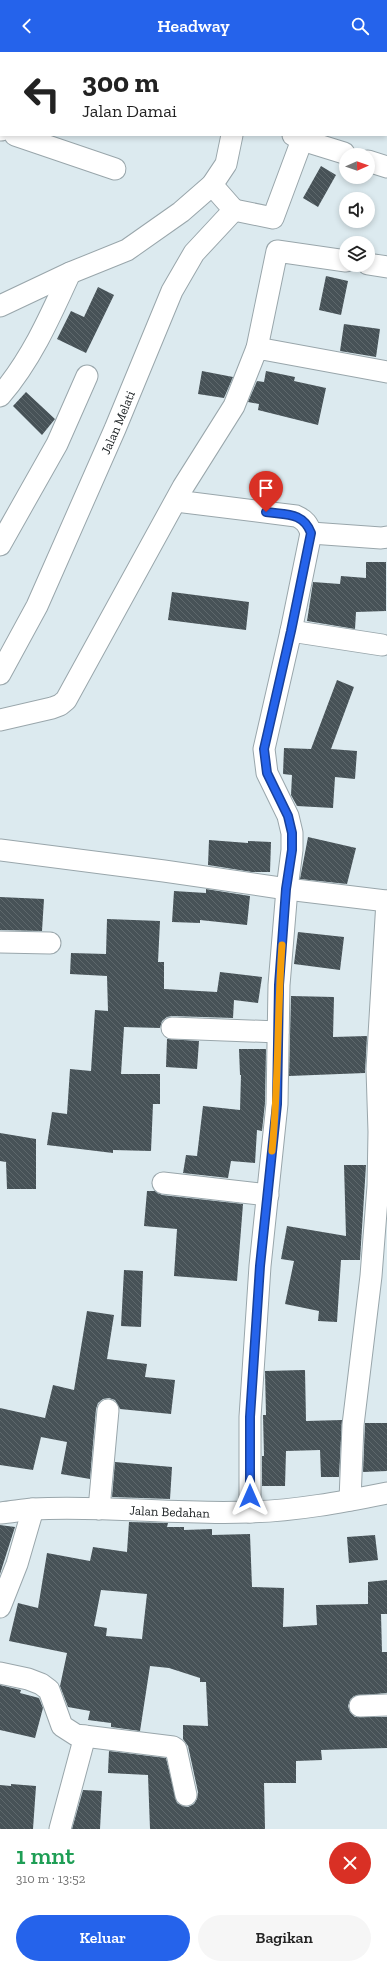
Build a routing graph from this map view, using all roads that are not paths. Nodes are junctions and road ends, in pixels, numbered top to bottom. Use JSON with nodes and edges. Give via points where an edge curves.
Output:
{"nodes":[{"id":1,"x":18,"y":136,"type":"edge"},
{"id":2,"x":232,"y":136,"type":"edge"},
{"id":3,"x":297,"y":137,"type":"edge"},
{"id":4,"x":339,"y":151,"type":"edge"},
{"id":5,"x":375,"y":163,"type":"edge"},
{"id":6,"x":387,"y":167,"type":"edge"},
{"id":7,"x":115,"y":169,"type":"dead end"},
{"id":8,"x":212,"y":185,"type":"junction"},
{"id":9,"x":234,"y":210,"type":"junction"},
{"id":10,"x":339,"y":260,"type":"edge"},
{"id":11,"x":375,"y":265,"type":"edge"},
{"id":12,"x":387,"y":266,"type":"edge"},
{"id":13,"x":70,"y":273,"type":"junction"},
{"id":14,"x":0,"y":306,"type":"edge"},
{"id":15,"x":257,"y":348,"type":"junction"},
{"id":16,"x":387,"y":372,"type":"edge"},
{"id":17,"x":87,"y":376,"type":"dead end"},
{"id":18,"x":0,"y":396,"type":"edge"},
{"id":19,"x":176,"y":501,"type":"junction"},
{"id":20,"x":311,"y":533,"type":"junction"},
{"id":21,"x":387,"y":537,"type":"edge"},
{"id":22,"x":0,"y":545,"type":"edge"},
{"id":23,"x":291,"y":631,"type":"junction"},
{"id":24,"x":382,"y":645,"type":"dead end"},
{"id":25,"x":0,"y":674,"type":"edge"},
{"id":26,"x":0,"y":720,"type":"edge"},
{"id":27,"x":0,"y":850,"type":"edge"},
{"id":28,"x":286,"y":889,"type":"junction"},
{"id":29,"x":387,"y":901,"type":"edge"},
{"id":30,"x":0,"y":942,"type":"edge"},
{"id":31,"x":50,"y":943,"type":"dead end"},
{"id":32,"x":172,"y":1028,"type":"dead end"},
{"id":33,"x":278,"y":1032,"type":"junction"},
{"id":34,"x":163,"y":1183,"type":"dead end"},
{"id":35,"x":382,"y":1186,"type":"edge"},
{"id":36,"x":268,"y":1195,"type":"junction"},
{"id":37,"x":108,"y":1410,"type":"dead end"},
{"id":38,"x":387,"y":1493,"type":"edge"},
{"id":39,"x":350,"y":1500,"type":"junction"},
{"id":40,"x":33,"y":1509,"type":"junction"},
{"id":41,"x":100,"y":1509,"type":"junction"},
{"id":42,"x":250,"y":1512,"type":"junction"},
{"id":43,"x":0,"y":1513,"type":"edge"},
{"id":44,"x":0,"y":1607,"type":"edge"},
{"id":45,"x":0,"y":1673,"type":"edge"},
{"id":46,"x":387,"y":1705,"type":"edge"},
{"id":47,"x":360,"y":1706,"type":"dead end"},
{"id":48,"x":85,"y":1736,"type":"junction"},
{"id":49,"x":186,"y":1795,"type":"dead end"},
{"id":50,"x":60,"y":1829,"type":"edge"}],
"edges":[{"from":1,"to":7,"type":"street"},
{"from":2,"to":8,"type":"street","via":[[226,164]]},
{"from":3,"to":4,"type":"street"},
{"from":3,"to":9,"type":"street","via":[[273,218]]},
{"from":5,"to":6,"type":"street"},
{"from":8,"to":9,"type":"street"},
{"from":8,"to":13,"type":"street","via":[[181,212],[127,250]]},
{"from":9,"to":25,"type":"street","name":"Jalan Melati","via":[[194,253],[172,290],[116,429],[37,606]]},
{"from":10,"to":15,"type":"street","via":[[277,251]]},
{"from":11,"to":12,"type":"street"},
{"from":13,"to":14,"type":"street"},
{"from":13,"to":18,"type":"street","via":[[42,334],[16,378]]},
{"from":15,"to":16,"type":"street"},
{"from":15,"to":19,"type":"street","via":[[234,406]]},
{"from":17,"to":22,"type":"street","via":[[57,444]]},
{"from":19,"to":20,"type":"street","via":[[296,516],[303,519]]},
{"from":19,"to":26,"type":"street","via":[[66,700],[56,707]]},
{"from":20,"to":21,"type":"street"},
{"from":20,"to":23,"type":"street"},
{"from":23,"to":24,"type":"street"},
{"from":23,"to":28,"type":"street","via":[[264,749],[267,773],[288,816],[292,833]]},
{"from":27,"to":28,"type":"street"},
{"from":28,"to":29,"type":"street"},
{"from":28,"to":33,"type":"street"},
{"from":29,"to":35,"type":"street","via":[[377,1069]]},
{"from":30,"to":31,"type":"street"},
{"from":32,"to":33,"type":"street"},
{"from":33,"to":36,"type":"street","via":[[277,1104]]},
{"from":34,"to":36,"type":"street"},
{"from":35,"to":39,"type":"street","via":[[353,1425]]},
{"from":36,"to":42,"type":"street","via":[[260,1266],[250,1417]]},
{"from":37,"to":41,"type":"street"},
{"from":38,"to":39,"type":"street","name":"Jalan Bedahan"},
{"from":39,"to":42,"type":"street","name":"Jalan Bedahan"},
{"from":40,"to":41,"type":"street","name":"Jalan Bedahan"},
{"from":40,"to":43,"type":"street","name":"Jalan Bedahan"},
{"from":40,"to":44,"type":"street","via":[[17,1564]]},
{"from":41,"to":42,"type":"street","name":"Jalan Bedahan"},
{"from":45,"to":48,"type":"street","via":[[41,1684],[49,1690],[62,1726],[76,1735]]},
{"from":46,"to":47,"type":"street"},
{"from":48,"to":49,"type":"street","via":[[173,1747],[176,1749]]},
{"from":48,"to":50,"type":"street"}]}
